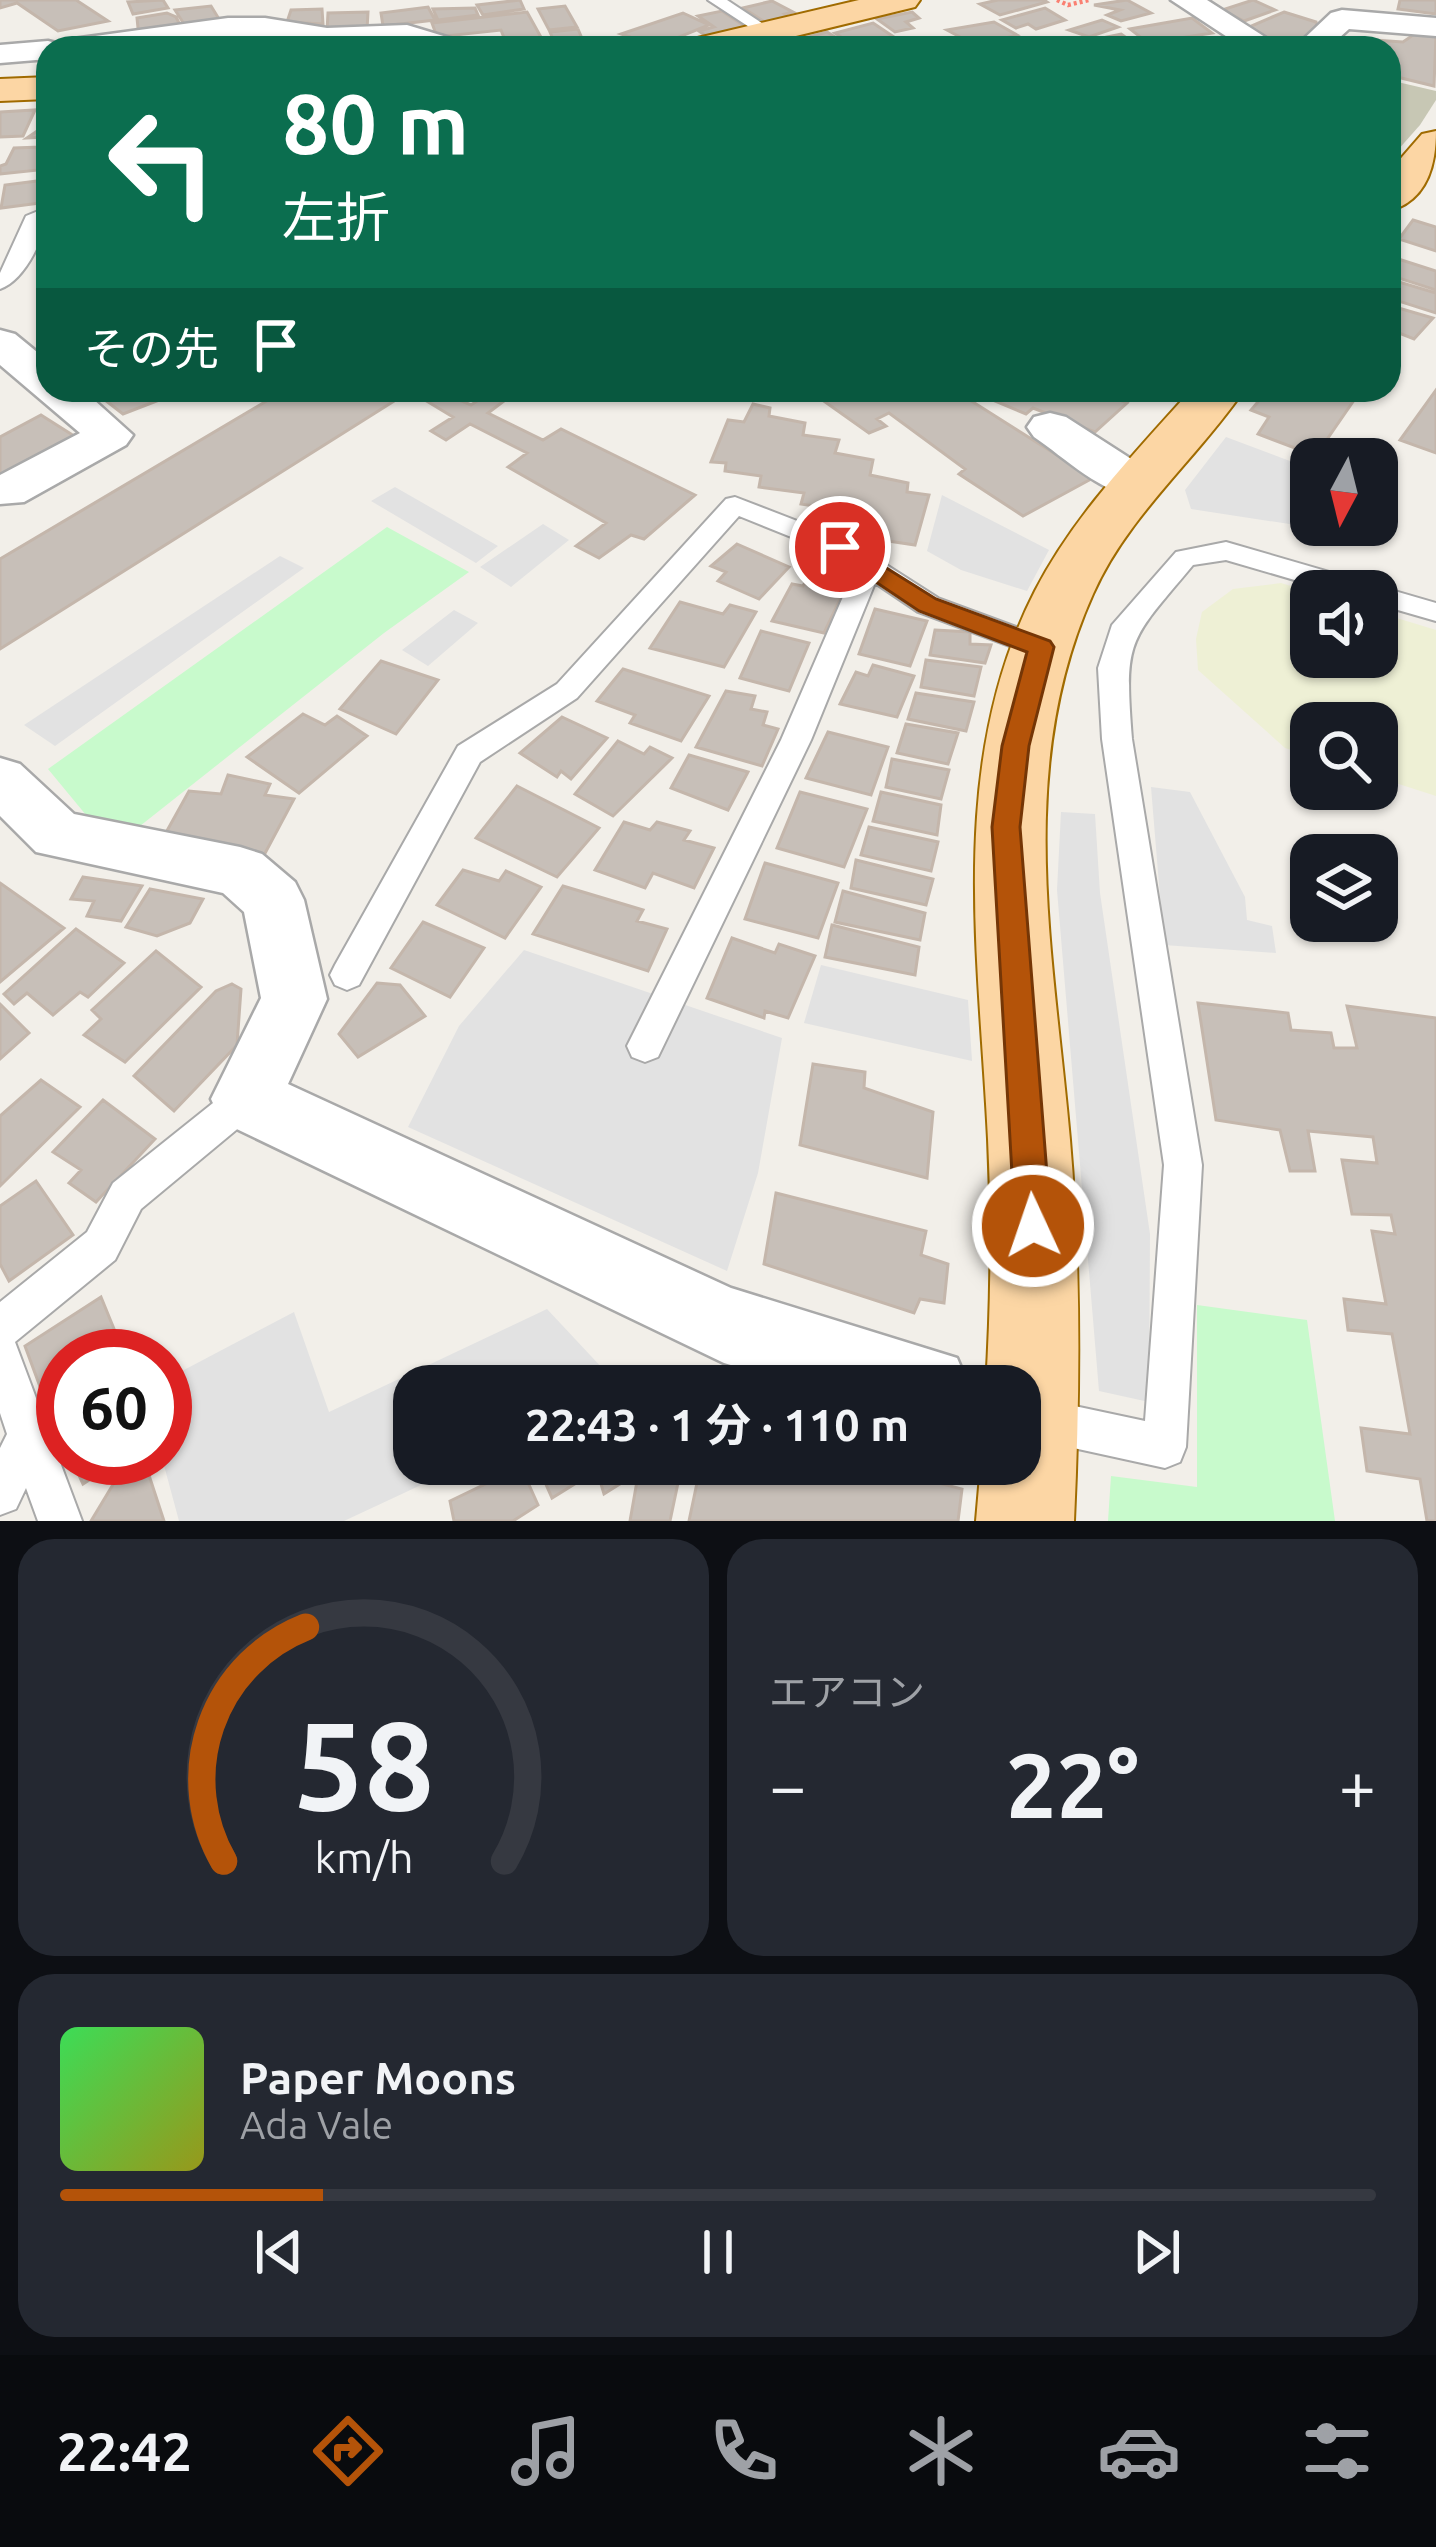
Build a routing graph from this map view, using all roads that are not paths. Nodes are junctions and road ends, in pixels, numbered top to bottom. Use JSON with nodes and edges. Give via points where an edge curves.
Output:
{"nodes":[{"id":1,"x":716,"y":0,"type":"edge"},
{"id":2,"x":903,"y":0,"type":"edge"},
{"id":3,"x":1186,"y":0,"type":"edge"},
{"id":4,"x":1348,"y":7,"type":"edge"},
{"id":5,"x":1436,"y":27,"type":"edge"},
{"id":6,"x":770,"y":33,"type":"junction"},
{"id":7,"x":162,"y":36,"type":"edge"},
{"id":8,"x":322,"y":36,"type":"edge"},
{"id":9,"x":354,"y":36,"type":"edge"},
{"id":10,"x":413,"y":36,"type":"edge"},
{"id":11,"x":756,"y":36,"type":"edge"},
{"id":12,"x":1246,"y":36,"type":"edge"},
{"id":13,"x":1321,"y":36,"type":"edge"},
{"id":14,"x":36,"y":51,"type":"edge"},
{"id":15,"x":0,"y":54,"type":"edge"},
{"id":16,"x":36,"y":88,"type":"edge"},
{"id":17,"x":0,"y":90,"type":"edge"},
{"id":18,"x":1436,"y":143,"type":"edge"},
{"id":19,"x":1401,"y":184,"type":"edge"},
{"id":20,"x":36,"y":216,"type":"edge"},
{"id":21,"x":0,"y":283,"type":"edge"},
{"id":22,"x":0,"y":343,"type":"edge"},
{"id":23,"x":36,"y":373,"type":"edge"},
{"id":24,"x":70,"y":402,"type":"edge"},
{"id":25,"x":1208,"y":402,"type":"edge"},
{"id":26,"x":1050,"y":427,"type":"dead end"},
{"id":27,"x":1136,"y":484,"type":"junction"},
{"id":28,"x":7,"y":491,"type":"dead end"},
{"id":29,"x":869,"y":566,"type":"junction"},
{"id":30,"x":1292,"y":570,"type":"edge"},
{"id":31,"x":1398,"y":601,"type":"edge"},
{"id":32,"x":1436,"y":612,"type":"edge"},
{"id":33,"x":1041,"y":647,"type":"junction"},
{"id":34,"x":0,"y":780,"type":"edge"},
{"id":35,"x":347,"y":975,"type":"dead end"},
{"id":36,"x":645,"y":1046,"type":"dead end"},
{"id":37,"x":246,"y":1099,"type":"junction"},
{"id":38,"x":0,"y":1328,"type":"edge"},
{"id":39,"x":0,"y":1354,"type":"edge"},
{"id":40,"x":860,"y":1365,"type":"edge"},
{"id":41,"x":1030,"y":1365,"type":"edge"},
{"id":42,"x":1041,"y":1419,"type":"edge"},
{"id":43,"x":30,"y":1435,"type":"junction"},
{"id":44,"x":1026,"y":1485,"type":"edge"},
{"id":45,"x":0,"y":1493,"type":"edge"},
{"id":46,"x":60,"y":1521,"type":"edge"},
{"id":47,"x":1025,"y":1521,"type":"edge"}],
"edges":[{"from":1,"to":6,"type":"lane"},
{"from":2,"to":6,"type":"main road"},
{"from":3,"to":12,"type":"street"},
{"from":4,"to":5,"type":"street"},
{"from":4,"to":13,"type":"street"},
{"from":6,"to":11,"type":"main road"},
{"from":7,"to":8,"type":"street","via":[[228,27]]},
{"from":9,"to":10,"type":"street"},
{"from":14,"to":15,"type":"street"},
{"from":16,"to":17,"type":"main road"},
{"from":18,"to":19,"type":"main road"},
{"from":20,"to":21,"type":"lane","via":[[14,272]]},
{"from":22,"to":23,"type":"street"},
{"from":24,"to":28,"type":"street","via":[[110,435]]},
{"from":25,"to":27,"type":"main road"},
{"from":26,"to":27,"type":"street"},
{"from":27,"to":33,"type":"main road","via":[[1089,548]]},
{"from":29,"to":33,"type":"lane","via":[[928,605]]},
{"from":29,"to":35,"type":"lane","via":[[735,505],[567,692],[469,754]]},
{"from":29,"to":36,"type":"lane","via":[[796,740]]},
{"from":30,"to":42,"type":"lane","via":[[1226,551],[1185,558],[1121,632],[1112,668],[1117,739],[1184,1165],[1165,1447]]},
{"from":31,"to":32,"type":"lane"},
{"from":33,"to":41,"type":"main road","via":[[1015,746],[1006,827],[1035,1270]]},
{"from":34,"to":37,"type":"street","via":[[57,835],[240,872],[273,900],[294,999]]},
{"from":37,"to":38,"type":"lane","via":[[128,1196],[101,1246]]},
{"from":37,"to":40,"type":"street","via":[[724,1324]]},
{"from":39,"to":43,"type":"lane"},
{"from":43,"to":45,"type":"lane"},
{"from":43,"to":46,"type":"lane"},
{"from":44,"to":47,"type":"main road"}]}
